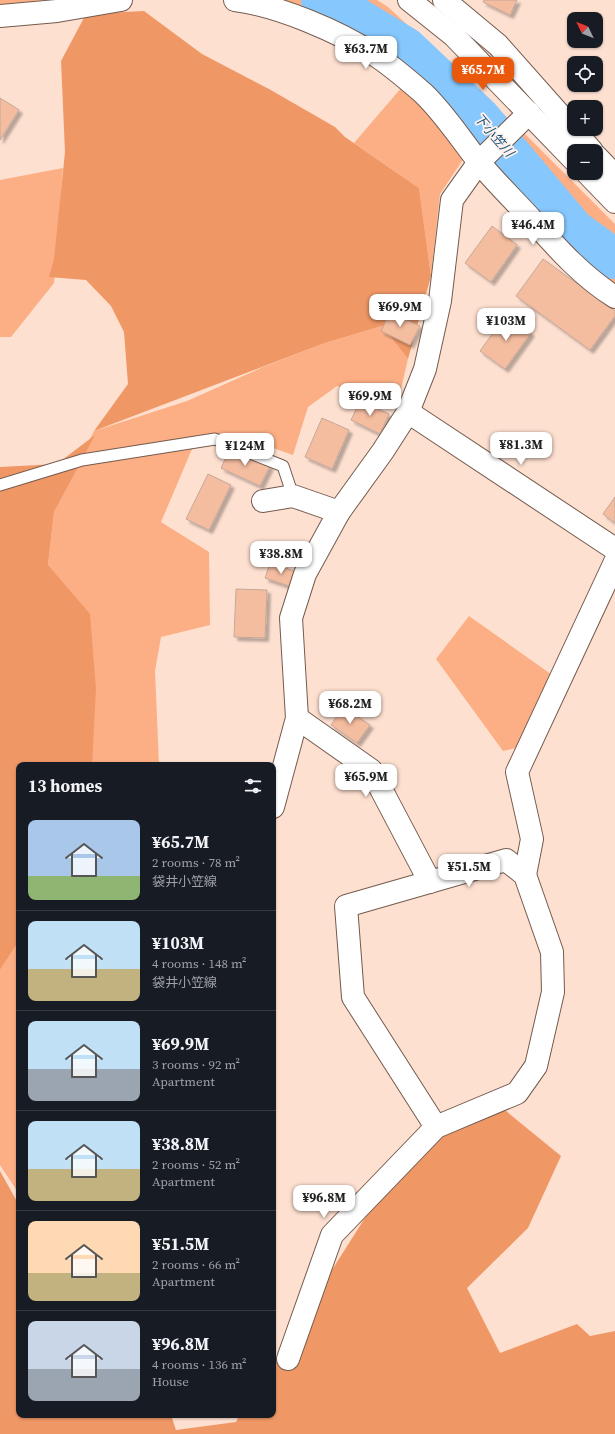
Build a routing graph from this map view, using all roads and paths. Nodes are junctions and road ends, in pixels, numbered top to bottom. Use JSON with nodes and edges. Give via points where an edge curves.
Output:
{"nodes":[{"id":1,"x":121,"y":0,"type":"edge"},
{"id":2,"x":235,"y":0,"type":"edge"},
{"id":3,"x":409,"y":0,"type":"edge"},
{"id":4,"x":449,"y":2,"type":"edge"},
{"id":5,"x":0,"y":16,"type":"edge"},
{"id":6,"x":529,"y":113,"type":"junction"},
{"id":7,"x":586,"y":144,"type":"edge"},
{"id":8,"x":567,"y":153,"type":"edge"},
{"id":9,"x":479,"y":162,"type":"junction"},
{"id":10,"x":603,"y":163,"type":"edge"},
{"id":11,"x":615,"y":176,"type":"edge"},
{"id":12,"x":594,"y":180,"type":"edge"},
{"id":13,"x":615,"y":202,"type":"edge"},
{"id":14,"x":615,"y":297,"type":"edge"},
{"id":15,"x":408,"y":412,"type":"junction"},
{"id":16,"x":0,"y":485,"type":"edge"},
{"id":17,"x":293,"y":496,"type":"junction"},
{"id":18,"x":263,"y":501,"type":"dead end"},
{"id":19,"x":338,"y":512,"type":"junction"},
{"id":20,"x":615,"y":549,"type":"edge"},
{"id":21,"x":615,"y":562,"type":"edge"},
{"id":22,"x":297,"y":718,"type":"junction"},
{"id":23,"x":276,"y":796,"type":"edge"},
{"id":24,"x":525,"y":874,"type":"junction"},
{"id":25,"x":430,"y":882,"type":"junction"},
{"id":26,"x":436,"y":1127,"type":"junction"},
{"id":27,"x":288,"y":1359,"type":"dead end"}],
"edges":[{"from":1,"to":5,"type":"street","via":[[57,11]]},
{"from":2,"to":9,"type":"street","via":[[271,8],[315,24],[375,55],[423,93]]},
{"from":3,"to":6,"type":"street","via":[[454,36]]},
{"from":4,"to":7,"type":"street","via":[[498,45]]},
{"from":6,"to":8,"type":"street"},
{"from":6,"to":9,"type":"street"},
{"from":9,"to":14,"type":"street","via":[[568,259]]},
{"from":9,"to":15,"type":"street","via":[[452,200],[438,309],[425,369]]},
{"from":10,"to":11,"type":"street"},
{"from":12,"to":13,"type":"street"},
{"from":15,"to":19,"type":"street","via":[[383,452]]},
{"from":15,"to":20,"type":"street"},
{"from":16,"to":17,"type":"lane","via":[[82,460],[215,439],[283,466]]},
{"from":17,"to":18,"type":"street"},
{"from":17,"to":19,"type":"street"},
{"from":19,"to":22,"type":"street","via":[[305,574],[291,618]]},
{"from":21,"to":24,"type":"street","via":[[517,772],[532,838]]},
{"from":22,"to":23,"type":"street"},
{"from":22,"to":25,"type":"street","via":[[371,770]]},
{"from":24,"to":25,"type":"street","via":[[506,860]]},
{"from":24,"to":26,"type":"street","via":[[552,952],[553,992],[536,1066],[517,1093]]},
{"from":25,"to":26,"type":"street","via":[[346,906],[353,997]]},
{"from":26,"to":27,"type":"street","via":[[332,1235]]}]}
